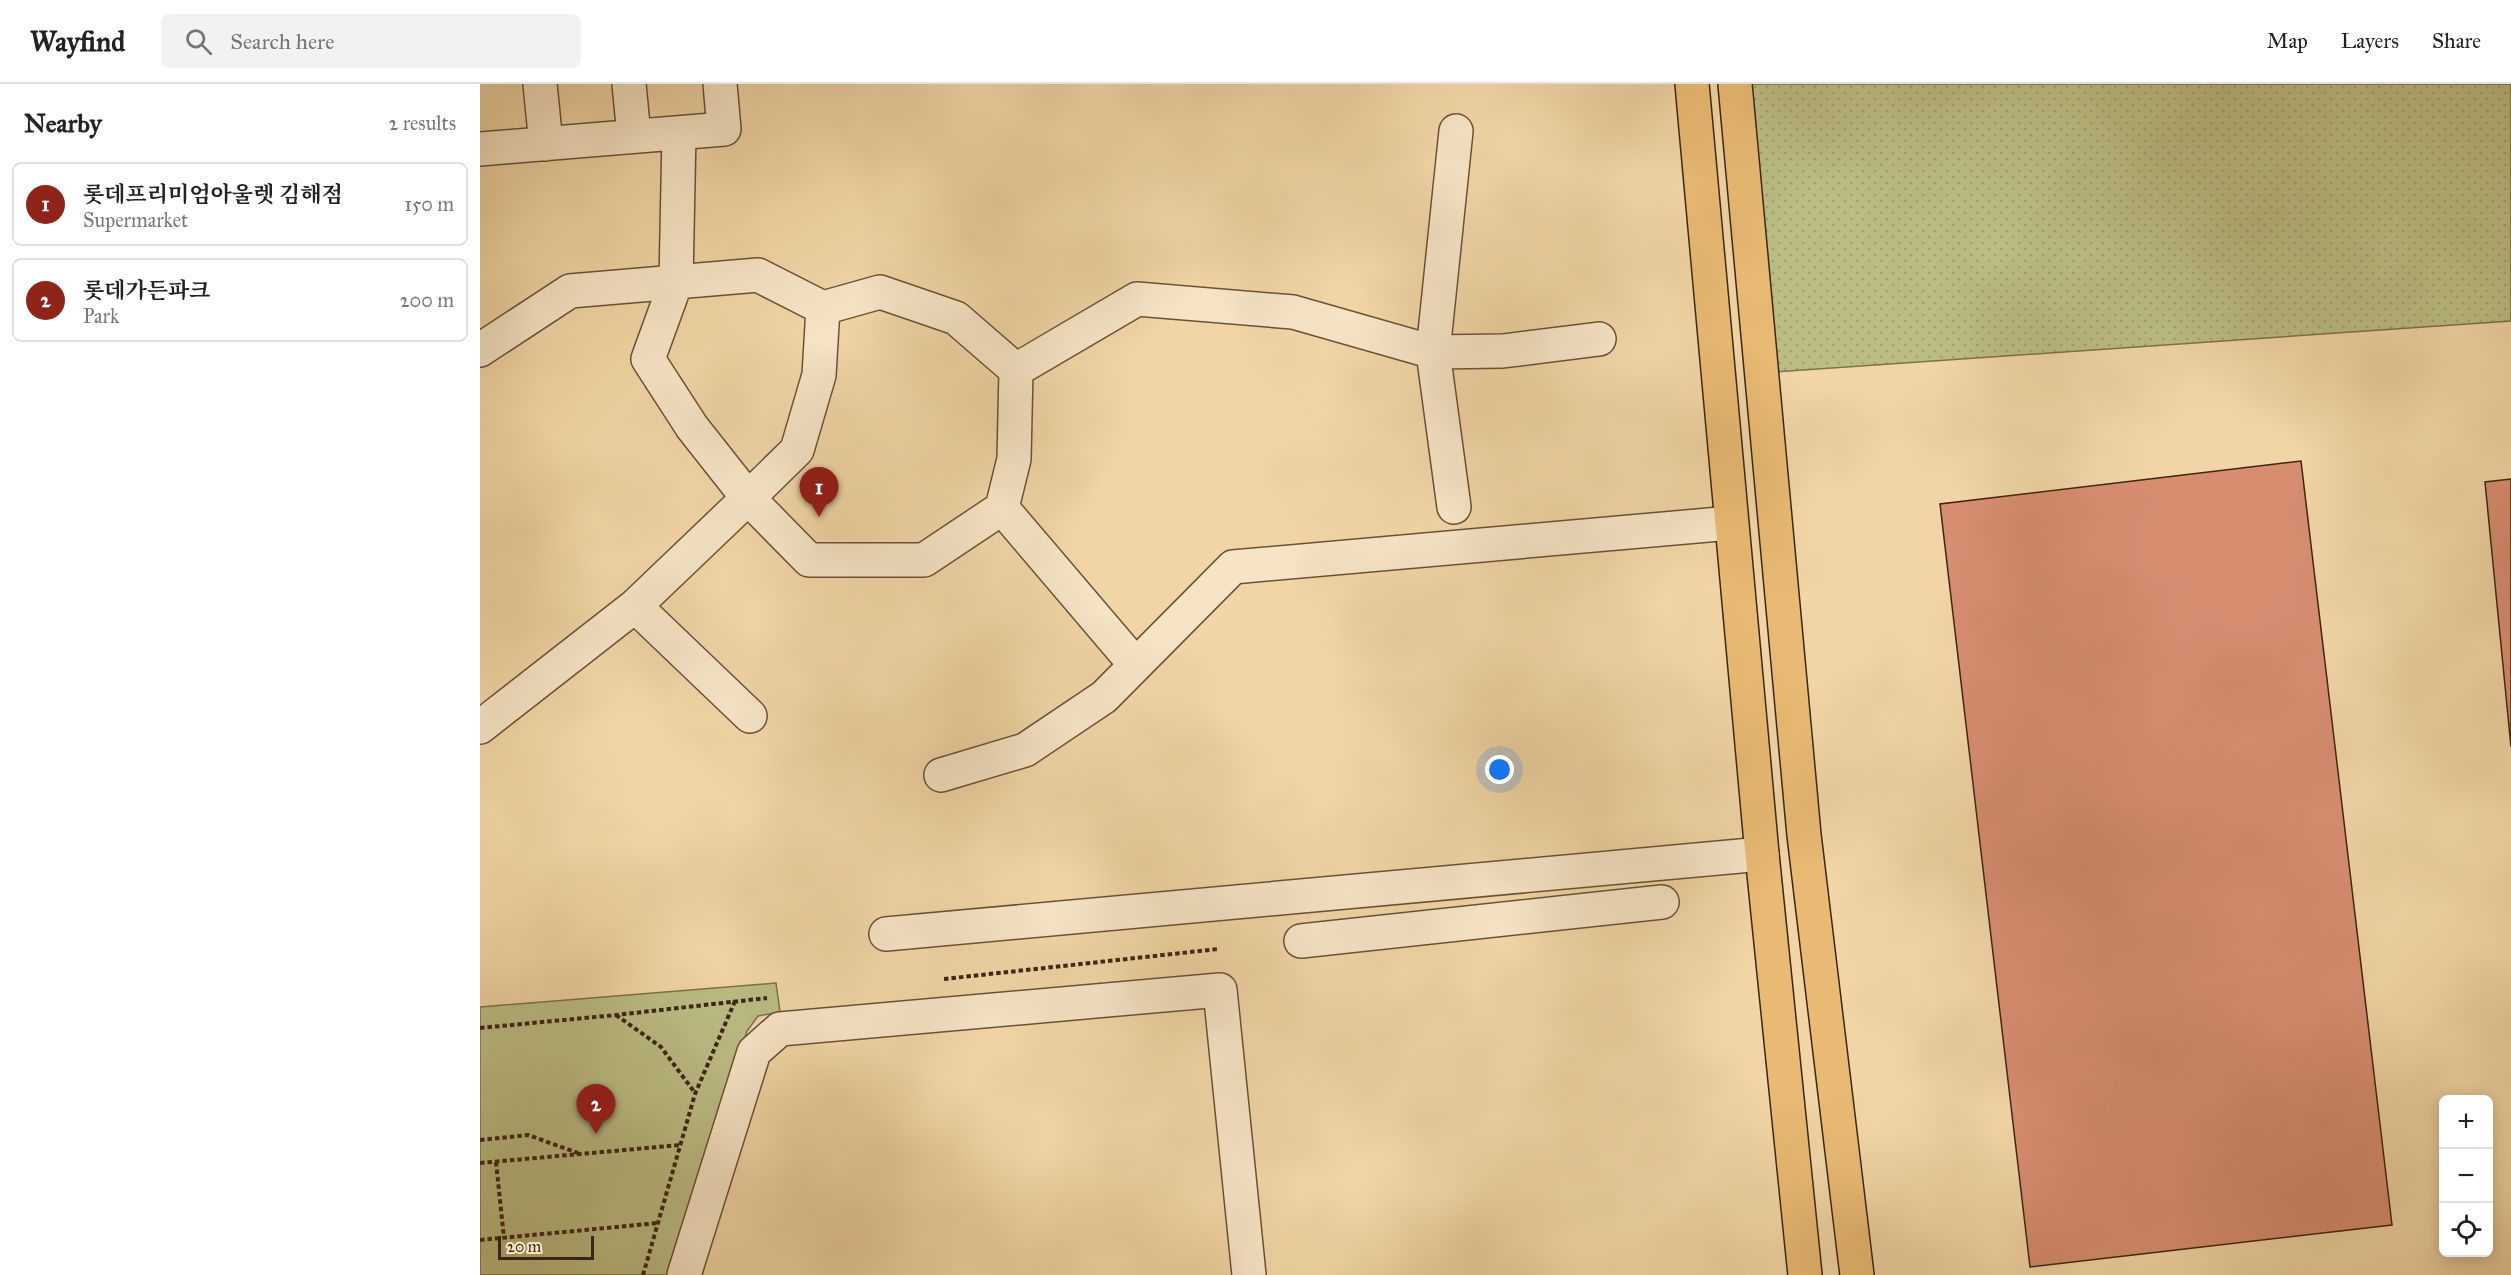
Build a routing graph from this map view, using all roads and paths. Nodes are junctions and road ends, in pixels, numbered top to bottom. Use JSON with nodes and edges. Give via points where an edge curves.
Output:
{"nodes":[{"id":1,"x":540,"y":84,"type":"edge"},
{"id":2,"x":629,"y":84,"type":"edge"},
{"id":3,"x":720,"y":84,"type":"edge"},
{"id":4,"x":1692,"y":84,"type":"edge"},
{"id":5,"x":1735,"y":84,"type":"edge"},
{"id":6,"x":1456,"y":131,"type":"dead end"},
{"id":7,"x":679,"y":133,"type":"junction"},
{"id":8,"x":634,"y":136,"type":"junction"},
{"id":9,"x":546,"y":144,"type":"junction"},
{"id":10,"x":480,"y":149,"type":"edge"},
{"id":11,"x":676,"y":282,"type":"junction"},
{"id":12,"x":822,"y":308,"type":"junction"},
{"id":13,"x":1599,"y":339,"type":"dead end"},
{"id":14,"x":480,"y":350,"type":"edge"},
{"id":15,"x":1433,"y":352,"type":"junction"},
{"id":16,"x":1016,"y":370,"type":"junction"},
{"id":17,"x":748,"y":498,"type":"junction"},
{"id":18,"x":1454,"y":507,"type":"dead end"},
{"id":19,"x":1002,"y":508,"type":"junction"},
{"id":20,"x":1731,"y":523,"type":"junction"},
{"id":21,"x":635,"y":606,"type":"junction"},
{"id":22,"x":1128,"y":656,"type":"dead end"},
{"id":23,"x":750,"y":716,"type":"dead end"},
{"id":24,"x":480,"y":727,"type":"edge"},
{"id":25,"x":941,"y":776,"type":"dead end"},
{"id":26,"x":1762,"y":854,"type":"junction"},
{"id":27,"x":1662,"y":902,"type":"dead end"},
{"id":28,"x":886,"y":934,"type":"dead end"},
{"id":29,"x":1301,"y":941,"type":"dead end"},
{"id":30,"x":735,"y":1001,"type":"dead end"},
{"id":31,"x":480,"y":1028,"type":"edge"},
{"id":32,"x":695,"y":1094,"type":"junction"},
{"id":33,"x":480,"y":1140,"type":"edge"},
{"id":34,"x":680,"y":1145,"type":"junction"},
{"id":35,"x":580,"y":1154,"type":"junction"},
{"id":36,"x":496,"y":1162,"type":"junction"},
{"id":37,"x":480,"y":1163,"type":"edge"},
{"id":38,"x":658,"y":1223,"type":"junction"},
{"id":39,"x":504,"y":1238,"type":"junction"},
{"id":40,"x":480,"y":1240,"type":"edge"},
{"id":41,"x":685,"y":1273,"type":"edge"},
{"id":42,"x":643,"y":1275,"type":"edge"},
{"id":43,"x":1249,"y":1275,"type":"edge"},
{"id":44,"x":1805,"y":1275,"type":"edge"},
{"id":45,"x":1857,"y":1275,"type":"edge"}],
"edges":[{"from":1,"to":9,"type":"street"},
{"from":2,"to":8,"type":"street"},
{"from":3,"to":7,"type":"street","via":[[724,129]]},
{"from":4,"to":20,"type":"main road"},
{"from":5,"to":45,"type":"main road","via":[[1804,835]]},
{"from":6,"to":15,"type":"street"},
{"from":7,"to":8,"type":"street"},
{"from":7,"to":11,"type":"street"},
{"from":8,"to":9,"type":"street"},
{"from":9,"to":10,"type":"street"},
{"from":11,"to":12,"type":"street","via":[[758,275]]},
{"from":11,"to":14,"type":"street","via":[[570,291]]},
{"from":11,"to":17,"type":"street","via":[[648,359],[692,427]]},
{"from":12,"to":16,"type":"street","via":[[880,292],[956,318]]},
{"from":12,"to":17,"type":"street","via":[[819,375],[797,450]]},
{"from":13,"to":15,"type":"street","via":[[1503,351]]},
{"from":15,"to":16,"type":"street","via":[[1293,312],[1137,299]]},
{"from":15,"to":18,"type":"street"},
{"from":16,"to":19,"type":"street","via":[[1014,459]]},
{"from":17,"to":19,"type":"street","via":[[808,560],[924,560]]},
{"from":17,"to":21,"type":"street"},
{"from":19,"to":22,"type":"street"},
{"from":20,"to":25,"type":"street","via":[[1233,567],[1104,697],[1025,750]]},
{"from":20,"to":26,"type":"main road"},
{"from":21,"to":23,"type":"street"},
{"from":21,"to":24,"type":"street"},
{"from":26,"to":28,"type":"street"},
{"from":26,"to":44,"type":"main road"},
{"from":27,"to":29,"type":"street"},
{"from":30,"to":32,"type":"path"},
{"from":31,"to":32,"type":"path","via":[[615,1015],[661,1047]]},
{"from":32,"to":34,"type":"path"},
{"from":33,"to":35,"type":"path","via":[[528,1135]]},
{"from":34,"to":35,"type":"path"},
{"from":34,"to":38,"type":"path"},
{"from":35,"to":36,"type":"path"},
{"from":36,"to":37,"type":"path"},
{"from":36,"to":39,"type":"path"},
{"from":38,"to":39,"type":"path"},
{"from":38,"to":42,"type":"path"},
{"from":39,"to":40,"type":"path"},
{"from":41,"to":43,"type":"street","via":[[754,1052],[780,1029],[1220,990]]}]}
